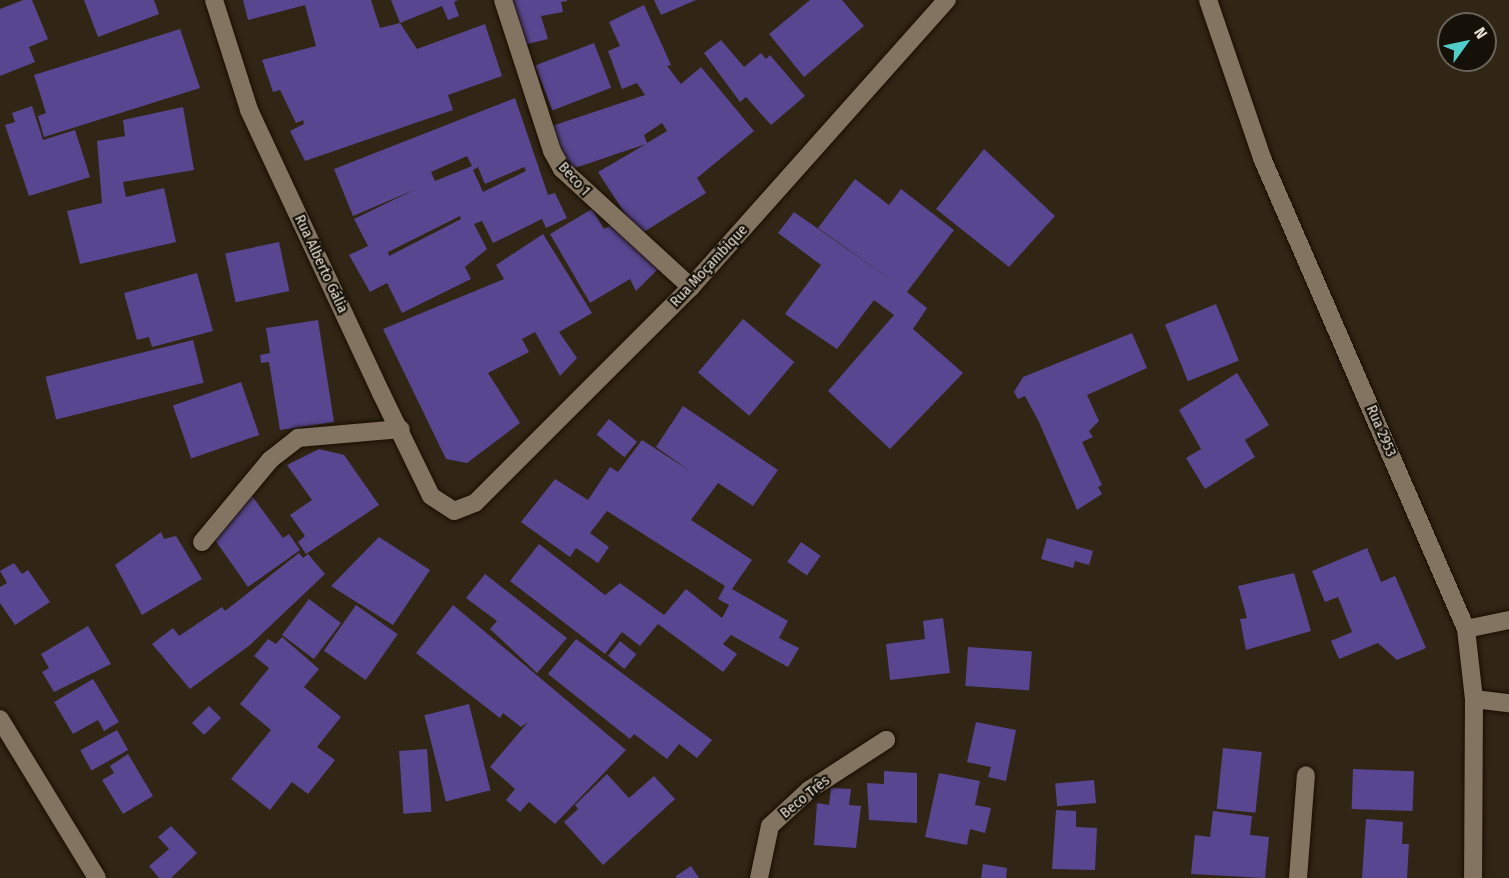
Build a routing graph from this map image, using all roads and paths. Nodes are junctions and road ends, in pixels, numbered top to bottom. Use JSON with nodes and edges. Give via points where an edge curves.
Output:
{"nodes":[{"id":1,"x":214,"y":0,"type":"edge"},
{"id":2,"x":503,"y":0,"type":"edge"},
{"id":3,"x":947,"y":0,"type":"edge"},
{"id":4,"x":1208,"y":0,"type":"edge"},
{"id":5,"x":692,"y":287,"type":"junction"},
{"id":6,"x":401,"y":429,"type":"junction"},
{"id":7,"x":454,"y":511,"type":"joint"},
{"id":8,"x":202,"y":542,"type":"dead end"},
{"id":9,"x":1509,"y":620,"type":"edge"},
{"id":10,"x":1466,"y":629,"type":"junction"},
{"id":11,"x":1474,"y":699,"type":"junction"},
{"id":12,"x":1509,"y":703,"type":"edge"},
{"id":13,"x":0,"y":719,"type":"edge"},
{"id":14,"x":886,"y":740,"type":"dead end"},
{"id":15,"x":1306,"y":775,"type":"dead end"},
{"id":16,"x":97,"y":878,"type":"edge"},
{"id":17,"x":759,"y":878,"type":"edge"},
{"id":18,"x":1298,"y":878,"type":"edge"},
{"id":19,"x":1473,"y":878,"type":"edge"}],
"edges":[{"from":1,"to":6,"type":"street","name":"Rua Alberto Gália","via":[[249,110]]},
{"from":2,"to":5,"type":"street","name":"Beco 1","via":[[552,151],[562,169]]},
{"from":3,"to":5,"type":"street","name":"Rua Moçambique"},
{"from":4,"to":10,"type":"street","name":"Rua 2953","via":[[1262,158]]},
{"from":5,"to":7,"type":"street","name":"Rua Moçambique","via":[[475,503]]},
{"from":6,"to":7,"type":"street","name":"Rua Alberto Gália","via":[[431,496]]},
{"from":6,"to":8,"type":"street","via":[[298,438],[270,460]]},
{"from":9,"to":10,"type":"street"},
{"from":10,"to":11,"type":"street","name":"Rua 2953"},
{"from":11,"to":12,"type":"street"},
{"from":11,"to":19,"type":"street","name":"Rua 2953"},
{"from":13,"to":16,"type":"street"},
{"from":14,"to":17,"type":"street","name":"Beco Três","via":[[809,790],[770,826]]},
{"from":15,"to":18,"type":"street"}]}
